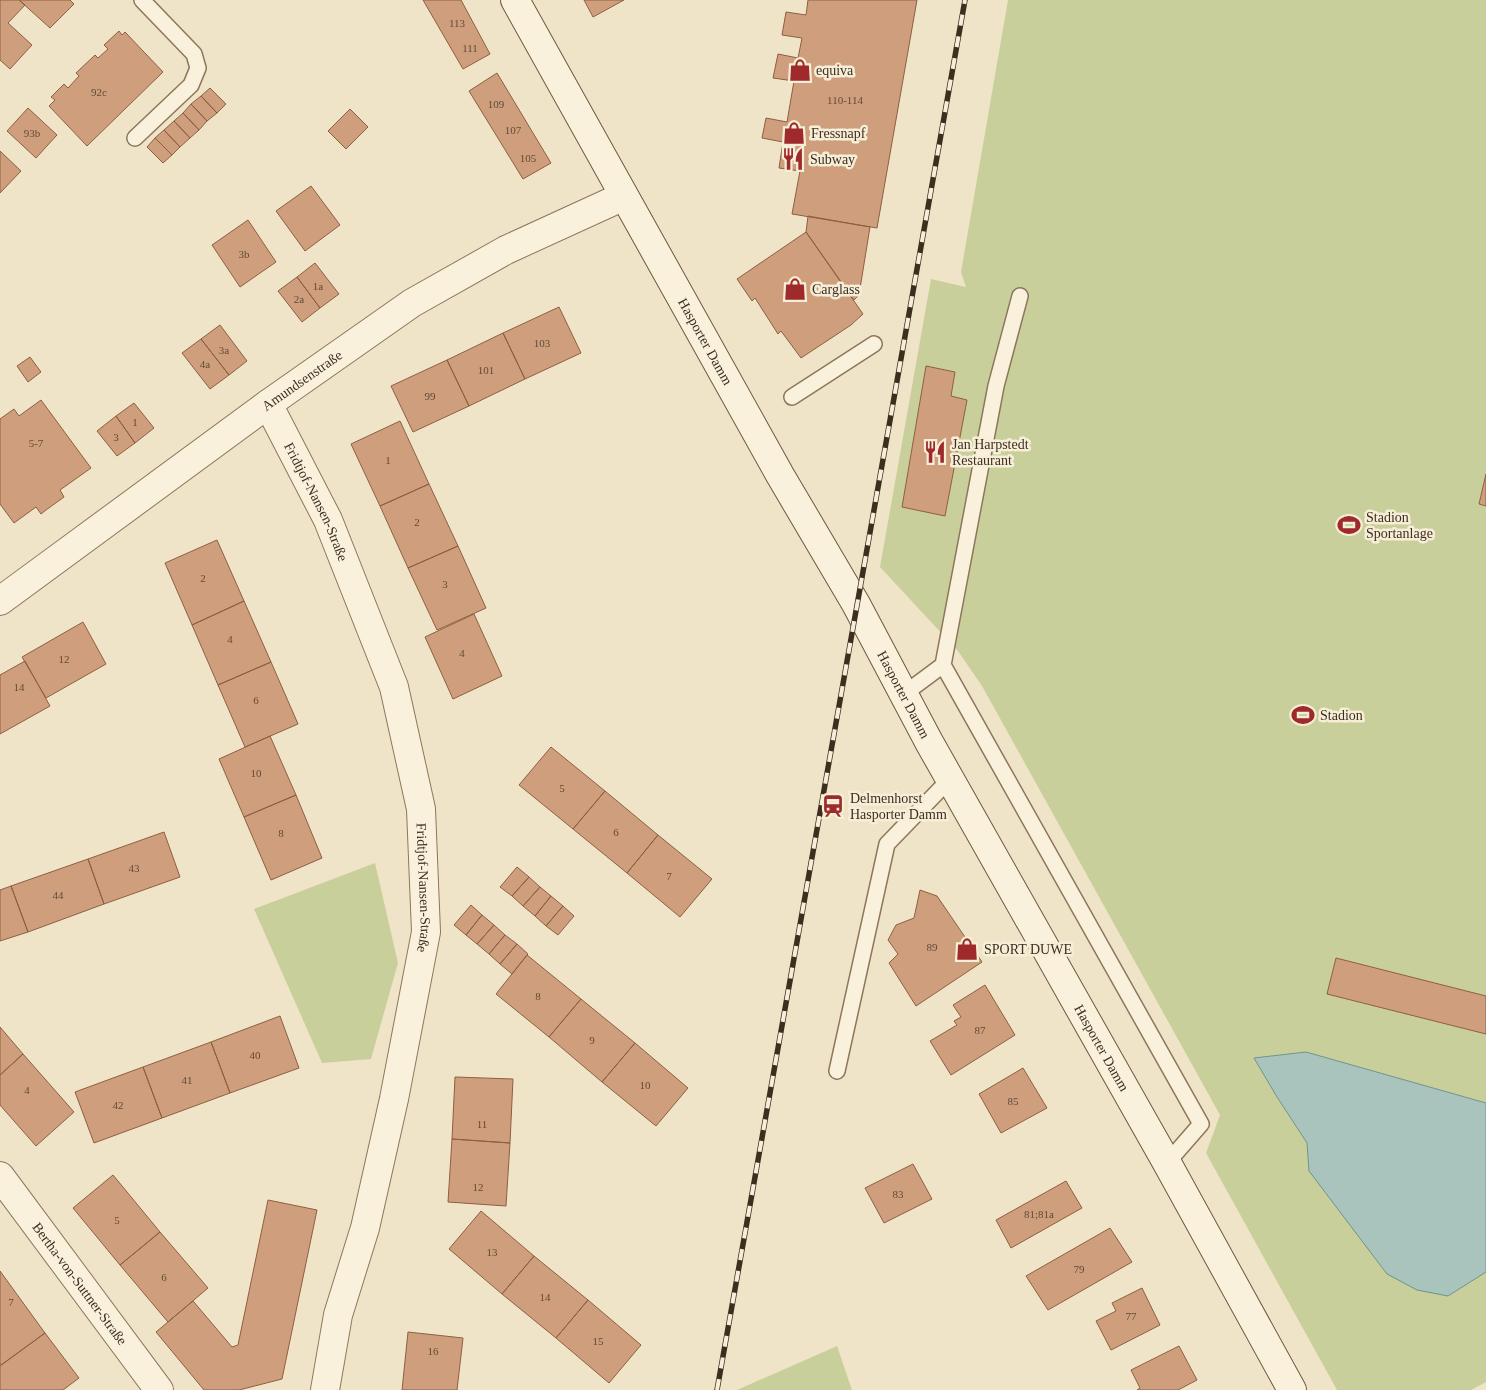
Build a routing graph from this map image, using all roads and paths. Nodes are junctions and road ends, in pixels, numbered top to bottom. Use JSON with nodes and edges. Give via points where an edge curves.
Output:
{"nodes":[{"id":1,"x":142,"y":0,"type":"edge"},
{"id":2,"x":515,"y":0,"type":"edge"},
{"id":3,"x":134,"y":138,"type":"dead end"},
{"id":4,"x":624,"y":196,"type":"junction"},
{"id":5,"x":1020,"y":296,"type":"dead end"},
{"id":6,"x":874,"y":344,"type":"dead end"},
{"id":7,"x":792,"y":396,"type":"dead end"},
{"id":8,"x":268,"y":404,"type":"junction"},
{"id":9,"x":0,"y":601,"type":"edge"},
{"id":10,"x":943,"y":664,"type":"junction"},
{"id":11,"x":904,"y":694,"type":"junction"},
{"id":12,"x":950,"y":778,"type":"junction"},
{"id":13,"x":838,"y":1071,"type":"dead end"},
{"id":14,"x":1167,"y":1163,"type":"junction"},
{"id":15,"x":0,"y":1176,"type":"edge"},
{"id":16,"x":158,"y":1390,"type":"edge"},
{"id":17,"x":324,"y":1390,"type":"edge"},
{"id":18,"x":1292,"y":1390,"type":"edge"}],
"edges":[{"from":1,"to":3,"type":"lane","via":[[194,54],[198,68],[191,85]]},
{"from":2,"to":4,"type":"street","name":"Hasporter Damm"},
{"from":4,"to":8,"type":"street","name":"Amundsenstraße","via":[[506,250],[412,304]]},
{"from":4,"to":11,"type":"street","name":"Hasporter Damm"},
{"from":5,"to":10,"type":"lane","via":[[996,386]]},
{"from":6,"to":7,"type":"lane"},
{"from":8,"to":9,"type":"street","name":"Amundsenstraße"},
{"from":8,"to":17,"type":"street","name":"Fridtjof-Nansen-Straße","via":[[328,520],[394,688],[421,809],[426,932],[394,1099],[365,1228],[338,1316]]},
{"from":10,"to":11,"type":"lane"},
{"from":10,"to":14,"type":"lane","via":[[1200,1124]]},
{"from":11,"to":12,"type":"street","name":"Hasporter Damm"},
{"from":12,"to":13,"type":"lane","via":[[887,844]]},
{"from":12,"to":14,"type":"street","name":"Hasporter Damm"},
{"from":14,"to":18,"type":"street","name":"Hasporter Damm"},
{"from":15,"to":16,"type":"street","name":"Bertha-von-Suttner-Straße"}]}
